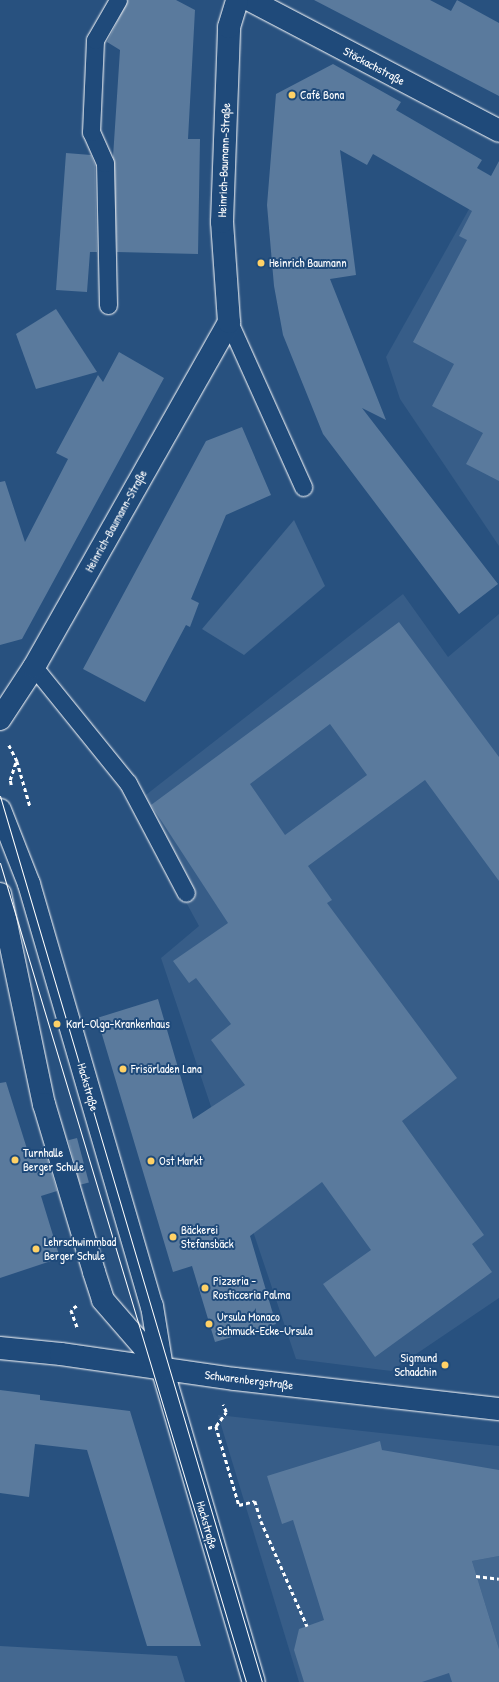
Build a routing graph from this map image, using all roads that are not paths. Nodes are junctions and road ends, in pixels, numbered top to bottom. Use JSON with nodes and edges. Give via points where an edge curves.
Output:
{"nodes":[{"id":1,"x":118,"y":0,"type":"edge"},
{"id":2,"x":237,"y":0,"type":"edge"},
{"id":3,"x":250,"y":0,"type":"edge"},
{"id":4,"x":499,"y":131,"type":"edge"},
{"id":5,"x":108,"y":305,"type":"dead end"},
{"id":6,"x":229,"y":322,"type":"junction"},
{"id":7,"x":303,"y":487,"type":"dead end"},
{"id":8,"x":34,"y":667,"type":"junction"},
{"id":9,"x":0,"y":718,"type":"edge"},
{"id":10,"x":0,"y":810,"type":"edge"},
{"id":11,"x":186,"y":893,"type":"dead end"},
{"id":12,"x":0,"y":894,"type":"edge"},
{"id":13,"x":6,"y":959,"type":"edge"},
{"id":14,"x":0,"y":1348,"type":"edge"},
{"id":15,"x":162,"y":1368,"type":"junction"},
{"id":16,"x":499,"y":1408,"type":"edge"},
{"id":17,"x":254,"y":1682,"type":"edge"}],
"edges":[{"from":1,"to":5,"type":"lane","via":[[95,40],[91,132],[105,164]]},
{"from":2,"to":6,"type":"street","name":"Heinrich-Baumann-Straße","via":[[229,27],[222,222]]},
{"from":3,"to":4,"type":"street","name":"Stöckachstraße"},
{"from":6,"to":7,"type":"lane","name":"Heinrich-Baumann-Straße"},
{"from":6,"to":8,"type":"street","name":"Heinrich-Baumann-Straße"},
{"from":8,"to":9,"type":"street","name":"Heinrich-Baumann-Straße"},
{"from":8,"to":11,"type":"lane","via":[[128,783]]},
{"from":10,"to":15,"type":"street","name":"Hackstraße","via":[[29,884],[152,1306]]},
{"from":12,"to":13,"type":"street","name":"Hackstraße"},
{"from":13,"to":15,"type":"street","name":"Hackstraße","via":[[44,1104],[103,1300]]},
{"from":14,"to":15,"type":"street","name":"Schwarenbergstraße"},
{"from":15,"to":16,"type":"street","name":"Schwarenbergstraße","via":[[235,1379]]},
{"from":15,"to":17,"type":"street","name":"Hackstraße"}]}
